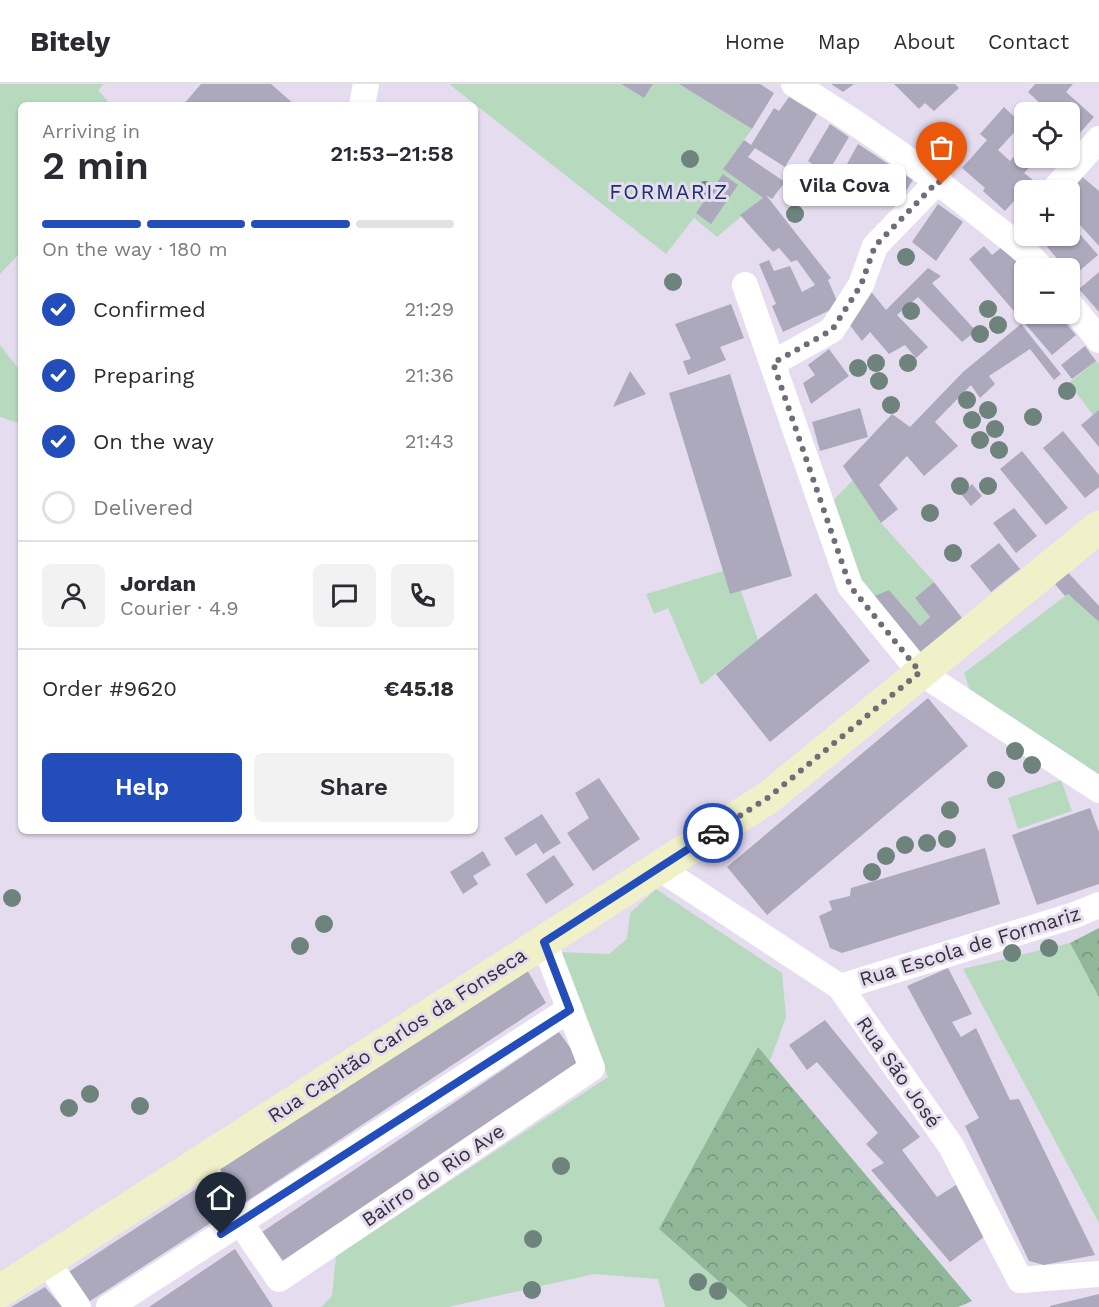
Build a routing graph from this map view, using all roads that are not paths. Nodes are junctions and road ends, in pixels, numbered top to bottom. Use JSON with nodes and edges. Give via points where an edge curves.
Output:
{"nodes":[{"id":1,"x":366,"y":84,"type":"edge"},
{"id":2,"x":794,"y":84,"type":"edge"},
{"id":3,"x":363,"y":102,"type":"edge"},
{"id":4,"x":1099,"y":139,"type":"edge"},
{"id":5,"x":1063,"y":180,"type":"edge"},
{"id":6,"x":938,"y":181,"type":"junction"},
{"id":7,"x":1014,"y":228,"type":"edge"},
{"id":8,"x":745,"y":285,"type":"dead end"},
{"id":9,"x":1080,"y":316,"type":"edge"},
{"id":10,"x":1099,"y":340,"type":"edge"},
{"id":11,"x":773,"y":363,"type":"junction"},
{"id":12,"x":1099,"y":527,"type":"edge"},
{"id":13,"x":920,"y":672,"type":"junction"},
{"id":14,"x":1099,"y":790,"type":"edge"},
{"id":15,"x":659,"y":868,"type":"junction"},
{"id":16,"x":1099,"y":905,"type":"edge"},
{"id":17,"x":544,"y":942,"type":"junction"},
{"id":18,"x":840,"y":987,"type":"junction"},
{"id":19,"x":570,"y":1010,"type":"junction"},
{"id":20,"x":199,"y":1162,"type":"junction"},
{"id":21,"x":240,"y":1222,"type":"junction"},
{"id":22,"x":46,"y":1260,"type":"junction"},
{"id":23,"x":1099,"y":1274,"type":"edge"},
{"id":24,"x":0,"y":1291,"type":"edge"},
{"id":25,"x":78,"y":1307,"type":"edge"},
{"id":26,"x":109,"y":1307,"type":"edge"}],
"edges":[{"from":1,"to":3,"type":"street"},
{"from":2,"to":6,"type":"street"},
{"from":4,"to":5,"type":"street"},
{"from":6,"to":7,"type":"street"},
{"from":6,"to":11,"type":"street","via":[[875,246],[861,285],[832,330]]},
{"from":8,"to":11,"type":"street"},
{"from":9,"to":10,"type":"street"},
{"from":11,"to":13,"type":"street","via":[[850,586]]},
{"from":12,"to":13,"type":"main road","name":"Rua Capitão Carlos da Fonseca"},
{"from":13,"to":14,"type":"street"},
{"from":13,"to":15,"type":"main road","name":"Rua Capitão Carlos da Fonseca","via":[[769,797]]},
{"from":15,"to":17,"type":"main road","name":"Rua Capitão Carlos da Fonseca"},
{"from":15,"to":18,"type":"street","name":"Rua São José"},
{"from":16,"to":18,"type":"street","name":"Rua Escola de Formariz"},
{"from":17,"to":19,"type":"street","name":"Bairro do Rio Ave"},
{"from":17,"to":20,"type":"main road","name":"Rua Capitão Carlos da Fonseca"},
{"from":18,"to":23,"type":"street","name":"Rua São José","via":[[951,1146],[1020,1280]]},
{"from":19,"to":21,"type":"street"},
{"from":19,"to":21,"type":"street","name":"Bairro do Rio Ave","via":[[592,1068],[279,1279]]},
{"from":20,"to":21,"type":"street","name":"Bairro do Rio Ave"},
{"from":20,"to":22,"type":"main road","name":"Rua Capitão Carlos da Fonseca"},
{"from":21,"to":26,"type":"street"},
{"from":22,"to":24,"type":"main road","name":"Rua Capitão Carlos da Fonseca"},
{"from":22,"to":25,"type":"street"}]}
